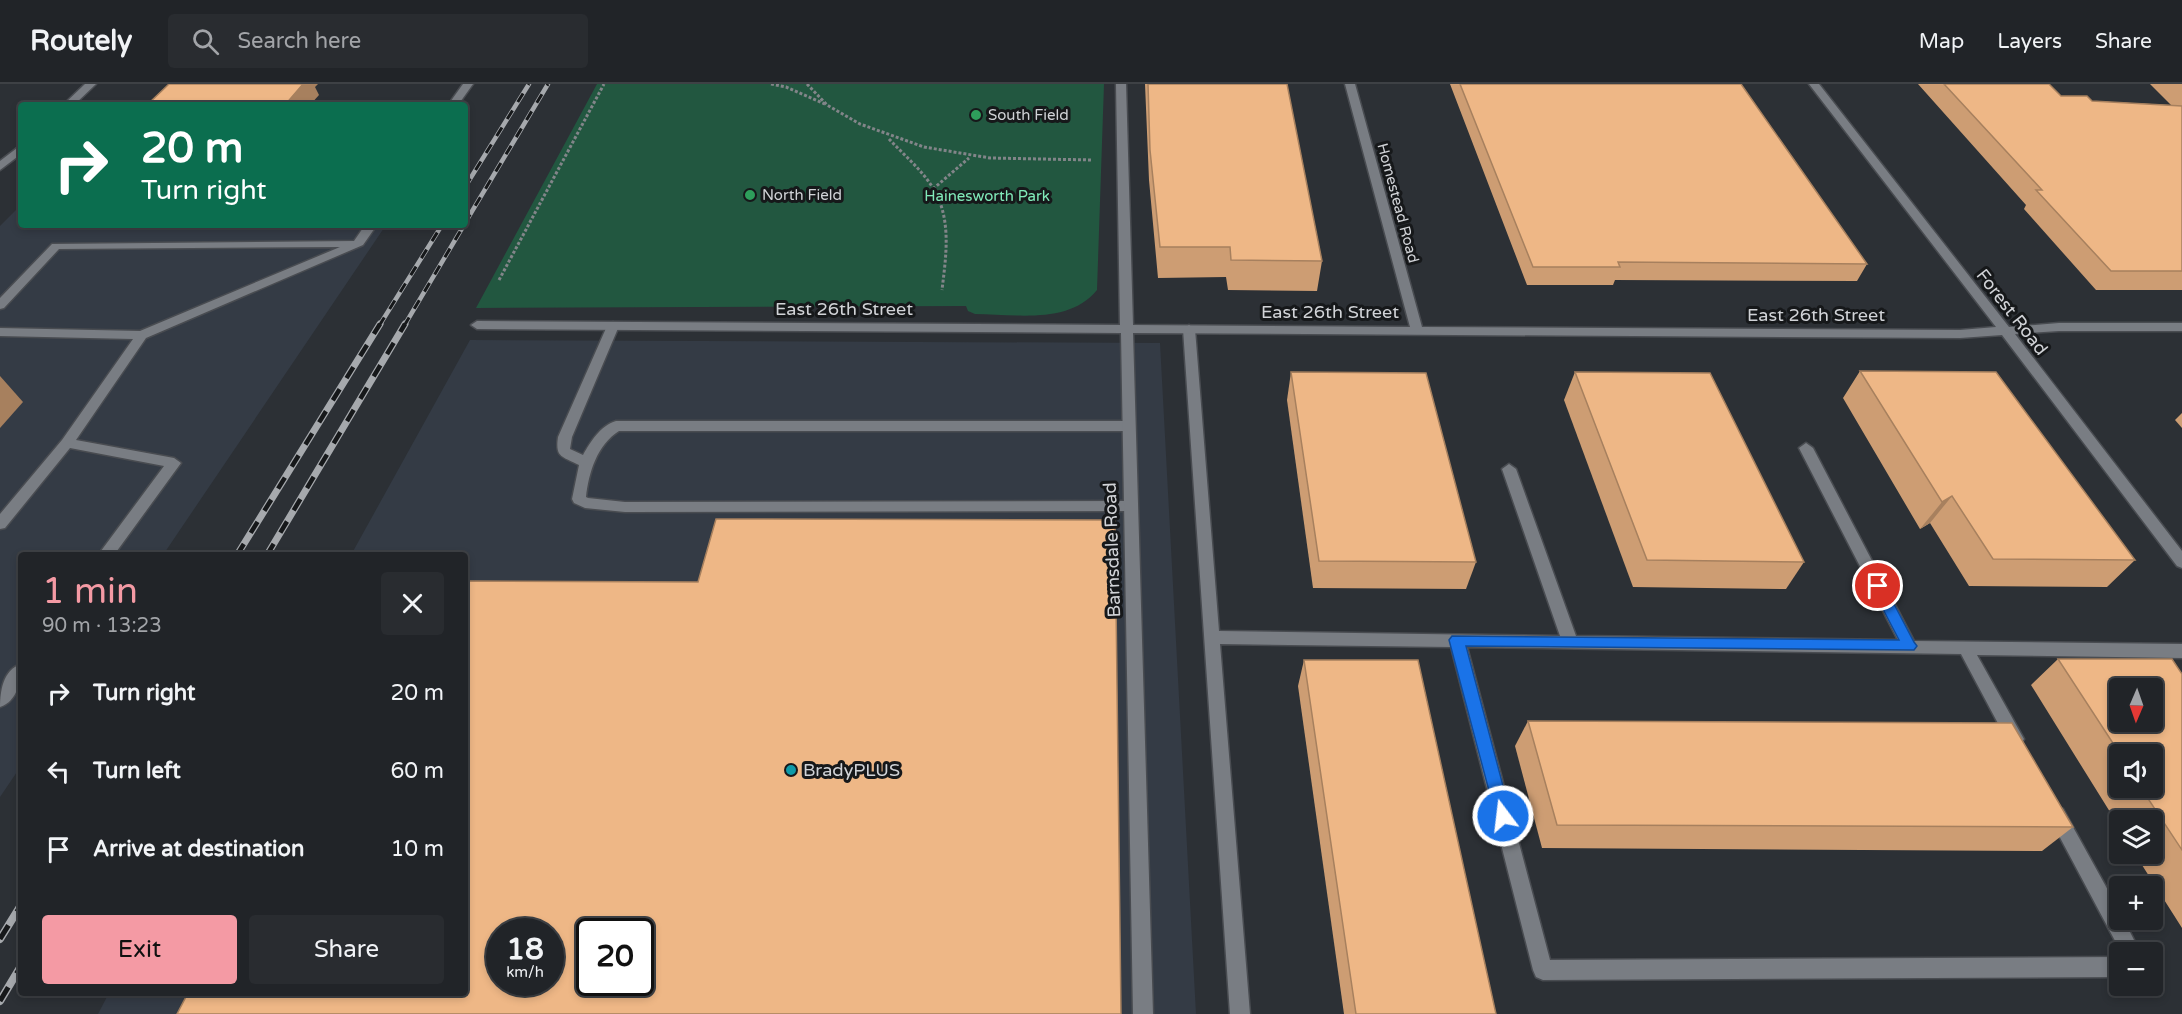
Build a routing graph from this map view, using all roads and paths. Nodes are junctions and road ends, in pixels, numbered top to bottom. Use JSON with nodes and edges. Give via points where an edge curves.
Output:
{"nodes":[{"id":1,"x":91,"y":84,"type":"edge"},
{"id":2,"x":468,"y":84,"type":"edge"},
{"id":3,"x":604,"y":84,"type":"edge"},
{"id":4,"x":771,"y":84,"type":"edge"},
{"id":5,"x":807,"y":84,"type":"edge"},
{"id":6,"x":1121,"y":84,"type":"edge"},
{"id":7,"x":1350,"y":84,"type":"edge"},
{"id":8,"x":1814,"y":84,"type":"edge"},
{"id":9,"x":71,"y":102,"type":"edge"},
{"id":10,"x":455,"y":102,"type":"edge"},
{"id":11,"x":828,"y":106,"type":"junction"},
{"id":12,"x":889,"y":139,"type":"junction"},
{"id":13,"x":18,"y":151,"type":"edge"},
{"id":14,"x":970,"y":157,"type":"junction"},
{"id":15,"x":1096,"y":160,"type":"dead end"},
{"id":16,"x":0,"y":167,"type":"edge"},
{"id":17,"x":933,"y":189,"type":"junction"},
{"id":18,"x":369,"y":228,"type":"edge"},
{"id":19,"x":359,"y":243,"type":"junction"},
{"id":20,"x":500,"y":280,"type":"dead end"},
{"id":21,"x":942,"y":290,"type":"dead end"},
{"id":22,"x":0,"y":305,"type":"edge"},
{"id":23,"x":477,"y":325,"type":"dead end"},
{"id":24,"x":613,"y":326,"type":"junction"},
{"id":25,"x":2182,"y":327,"type":"edge"},
{"id":26,"x":1126,"y":329,"type":"junction"},
{"id":27,"x":1189,"y":329,"type":"junction"},
{"id":28,"x":1417,"y":331,"type":"junction"},
{"id":29,"x":2007,"y":331,"type":"junction"},
{"id":30,"x":0,"y":333,"type":"edge"},
{"id":31,"x":142,"y":334,"type":"junction"},
{"id":32,"x":1128,"y":426,"type":"junction"},
{"id":33,"x":67,"y":443,"type":"junction"},
{"id":34,"x":1806,"y":448,"type":"dead end"},
{"id":35,"x":588,"y":464,"type":"junction"},
{"id":36,"x":1509,"y":469,"type":"dead end"},
{"id":37,"x":1130,"y":506,"type":"junction"},
{"id":38,"x":0,"y":524,"type":"edge"},
{"id":39,"x":108,"y":552,"type":"edge"},
{"id":40,"x":2182,"y":562,"type":"edge"},
{"id":41,"x":1212,"y":637,"type":"junction"},
{"id":42,"x":1457,"y":640,"type":"junction"},
{"id":43,"x":1569,"y":642,"type":"junction"},
{"id":44,"x":1909,"y":646,"type":"junction"},
{"id":45,"x":1965,"y":647,"type":"junction"},
{"id":46,"x":2182,"y":651,"type":"edge"},
{"id":47,"x":18,"y":675,"type":"edge"},
{"id":48,"x":0,"y":700,"type":"edge"},
{"id":49,"x":2023,"y":752,"type":"edge"},
{"id":50,"x":2051,"y":805,"type":"edge"},
{"id":51,"x":2126,"y":942,"type":"edge"},
{"id":52,"x":2109,"y":968,"type":"edge"},
{"id":53,"x":1143,"y":1014,"type":"edge"},
{"id":54,"x":1240,"y":1014,"type":"edge"}],
"edges":[{"from":1,"to":9,"type":"street"},
{"from":2,"to":10,"type":"street"},
{"from":3,"to":20,"type":"path"},
{"from":4,"to":11,"type":"path"},
{"from":5,"to":11,"type":"path"},
{"from":6,"to":26,"type":"street","name":"Barnsdale Road"},
{"from":7,"to":28,"type":"street","name":"Homestead Road"},
{"from":8,"to":29,"type":"street","name":"Forest Road"},
{"from":11,"to":12,"type":"path"},
{"from":12,"to":14,"type":"path"},
{"from":12,"to":17,"type":"path"},
{"from":13,"to":16,"type":"street"},
{"from":14,"to":15,"type":"path"},
{"from":14,"to":17,"type":"path"},
{"from":17,"to":21,"type":"path","via":[[944,214],[947,250]]},
{"from":18,"to":19,"type":"street"},
{"from":19,"to":22,"type":"street","via":[[56,246]]},
{"from":19,"to":31,"type":"street"},
{"from":23,"to":24,"type":"street","name":"East 26th Street"},
{"from":24,"to":26,"type":"street","name":"East 26th Street"},
{"from":24,"to":35,"type":"street","via":[[565,437],[563,450]]},
{"from":25,"to":29,"type":"street","name":"East 26th Street"},
{"from":26,"to":27,"type":"street","name":"East 26th Street"},
{"from":26,"to":32,"type":"street","name":"Barnsdale Road"},
{"from":27,"to":28,"type":"street","name":"East 26th Street"},
{"from":27,"to":41,"type":"street"},
{"from":28,"to":29,"type":"street","name":"East 26th Street"},
{"from":29,"to":40,"type":"street","name":"Forest Road"},
{"from":30,"to":31,"type":"street"},
{"from":31,"to":33,"type":"street"},
{"from":32,"to":35,"type":"street","via":[[616,426],[605,431]]},
{"from":32,"to":37,"type":"street","name":"Barnsdale Road"},
{"from":33,"to":38,"type":"street"},
{"from":33,"to":39,"type":"street","via":[[174,463]]},
{"from":34,"to":44,"type":"street"},
{"from":35,"to":37,"type":"street","via":[[579,499],[625,507]]},
{"from":36,"to":43,"type":"street"},
{"from":37,"to":53,"type":"street","name":"Barnsdale Road"},
{"from":41,"to":42,"type":"street"},
{"from":41,"to":54,"type":"street"},
{"from":42,"to":43,"type":"street"},
{"from":42,"to":52,"type":"street","via":[[1543,970]]},
{"from":43,"to":44,"type":"street"},
{"from":44,"to":45,"type":"street"},
{"from":45,"to":46,"type":"street"},
{"from":45,"to":49,"type":"street"},
{"from":47,"to":48,"type":"street"},
{"from":50,"to":51,"type":"street"}]}
